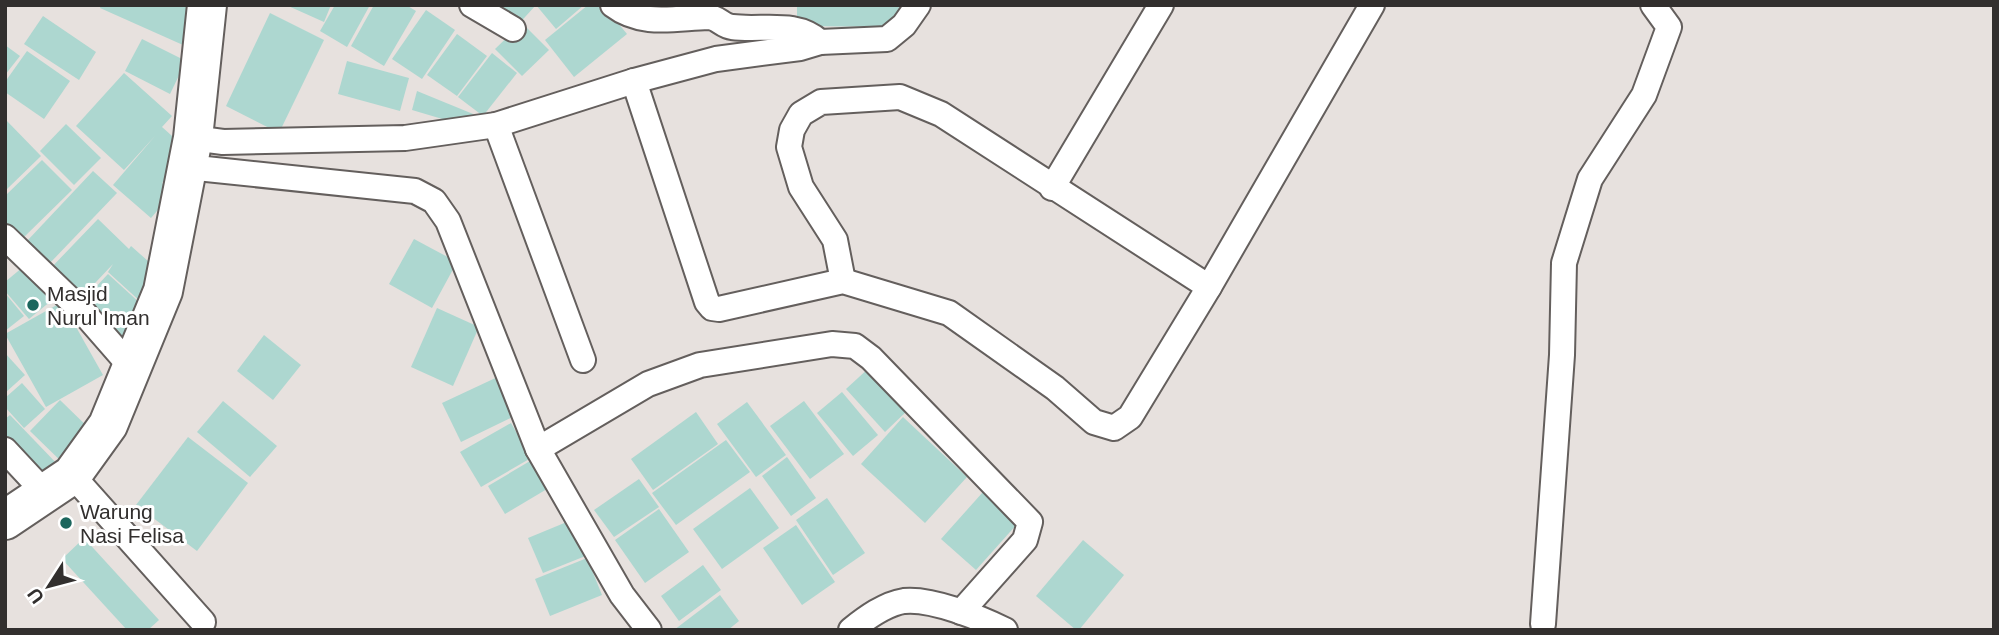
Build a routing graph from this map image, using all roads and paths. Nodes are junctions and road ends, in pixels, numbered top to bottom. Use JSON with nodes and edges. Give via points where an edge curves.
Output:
{"nodes":[{"id":1,"x":207,"y":5,"type":"edge"},
{"id":2,"x":472,"y":5,"type":"edge"},
{"id":3,"x":613,"y":5,"type":"edge"},
{"id":4,"x":918,"y":5,"type":"edge"},
{"id":5,"x":1161,"y":5,"type":"edge"},
{"id":6,"x":1372,"y":5,"type":"edge"},
{"id":7,"x":1653,"y":5,"type":"edge"},
{"id":8,"x":513,"y":29,"type":"dead end"},
{"id":9,"x":820,"y":42,"type":"junction"},
{"id":10,"x":634,"y":81,"type":"junction"},
{"id":11,"x":496,"y":125,"type":"junction"},
{"id":12,"x":190,"y":153,"type":"junction"},
{"id":13,"x":1052,"y":188,"type":"junction"},
{"id":14,"x":5,"y":237,"type":"edge"},
{"id":15,"x":843,"y":281,"type":"junction"},
{"id":16,"x":1209,"y":288,"type":"junction"},
{"id":17,"x":583,"y":360,"type":"dead end"},
{"id":18,"x":132,"y":368,"type":"junction"},
{"id":19,"x":537,"y":449,"type":"junction"},
{"id":20,"x":5,"y":450,"type":"edge"},
{"id":21,"x":59,"y":485,"type":"junction"},
{"id":22,"x":5,"y":520,"type":"edge"},
{"id":23,"x":961,"y":612,"type":"junction"},
{"id":24,"x":203,"y":622,"type":"dead end"},
{"id":25,"x":1543,"y":624,"type":"dead end"},
{"id":26,"x":649,"y":630,"type":"edge"},
{"id":27,"x":851,"y":630,"type":"edge"},
{"id":28,"x":1005,"y":630,"type":"edge"}],
"edges":[{"from":1,"to":12,"type":"main road"},
{"from":2,"to":8,"type":"street"},
{"from":3,"to":9,"type":"street","via":[[638,18],[711,17],[732,27],[806,32]]},
{"from":4,"to":9,"type":"street","via":[[887,39]]},
{"from":5,"to":13,"type":"street"},
{"from":6,"to":16,"type":"street"},
{"from":7,"to":25,"type":"street","via":[[1669,27],[1644,95],[1590,179],[1564,263]]},
{"from":9,"to":10,"type":"street","via":[[716,59]]},
{"from":10,"to":11,"type":"street"},
{"from":10,"to":15,"type":"street","via":[[708,305],[719,309]]},
{"from":11,"to":12,"type":"street","via":[[405,138],[223,142]]},
{"from":11,"to":17,"type":"street"},
{"from":12,"to":18,"type":"main road","via":[[163,291]]},
{"from":12,"to":19,"type":"street","via":[[415,191],[434,201],[448,222]]},
{"from":13,"to":15,"type":"street","via":[[941,114],[900,97],[821,102],[801,114],[789,148],[801,187],[835,240]]},
{"from":13,"to":16,"type":"street"},
{"from":14,"to":18,"type":"street","via":[[84,313]]},
{"from":15,"to":16,"type":"street","via":[[949,313],[1055,388],[1094,422],[1114,428],[1130,417]]},
{"from":18,"to":21,"type":"main road","via":[[108,425]]},
{"from":19,"to":23,"type":"street","via":[[648,384],[699,365],[832,344],[855,346],[1030,522],[1025,540]]},
{"from":19,"to":26,"type":"street","via":[[622,595]]},
{"from":20,"to":21,"type":"street"},
{"from":21,"to":22,"type":"main road"},
{"from":21,"to":24,"type":"street"},
{"from":23,"to":27,"type":"street","via":[[904,601],[869,616]]},
{"from":23,"to":28,"type":"street"}]}
